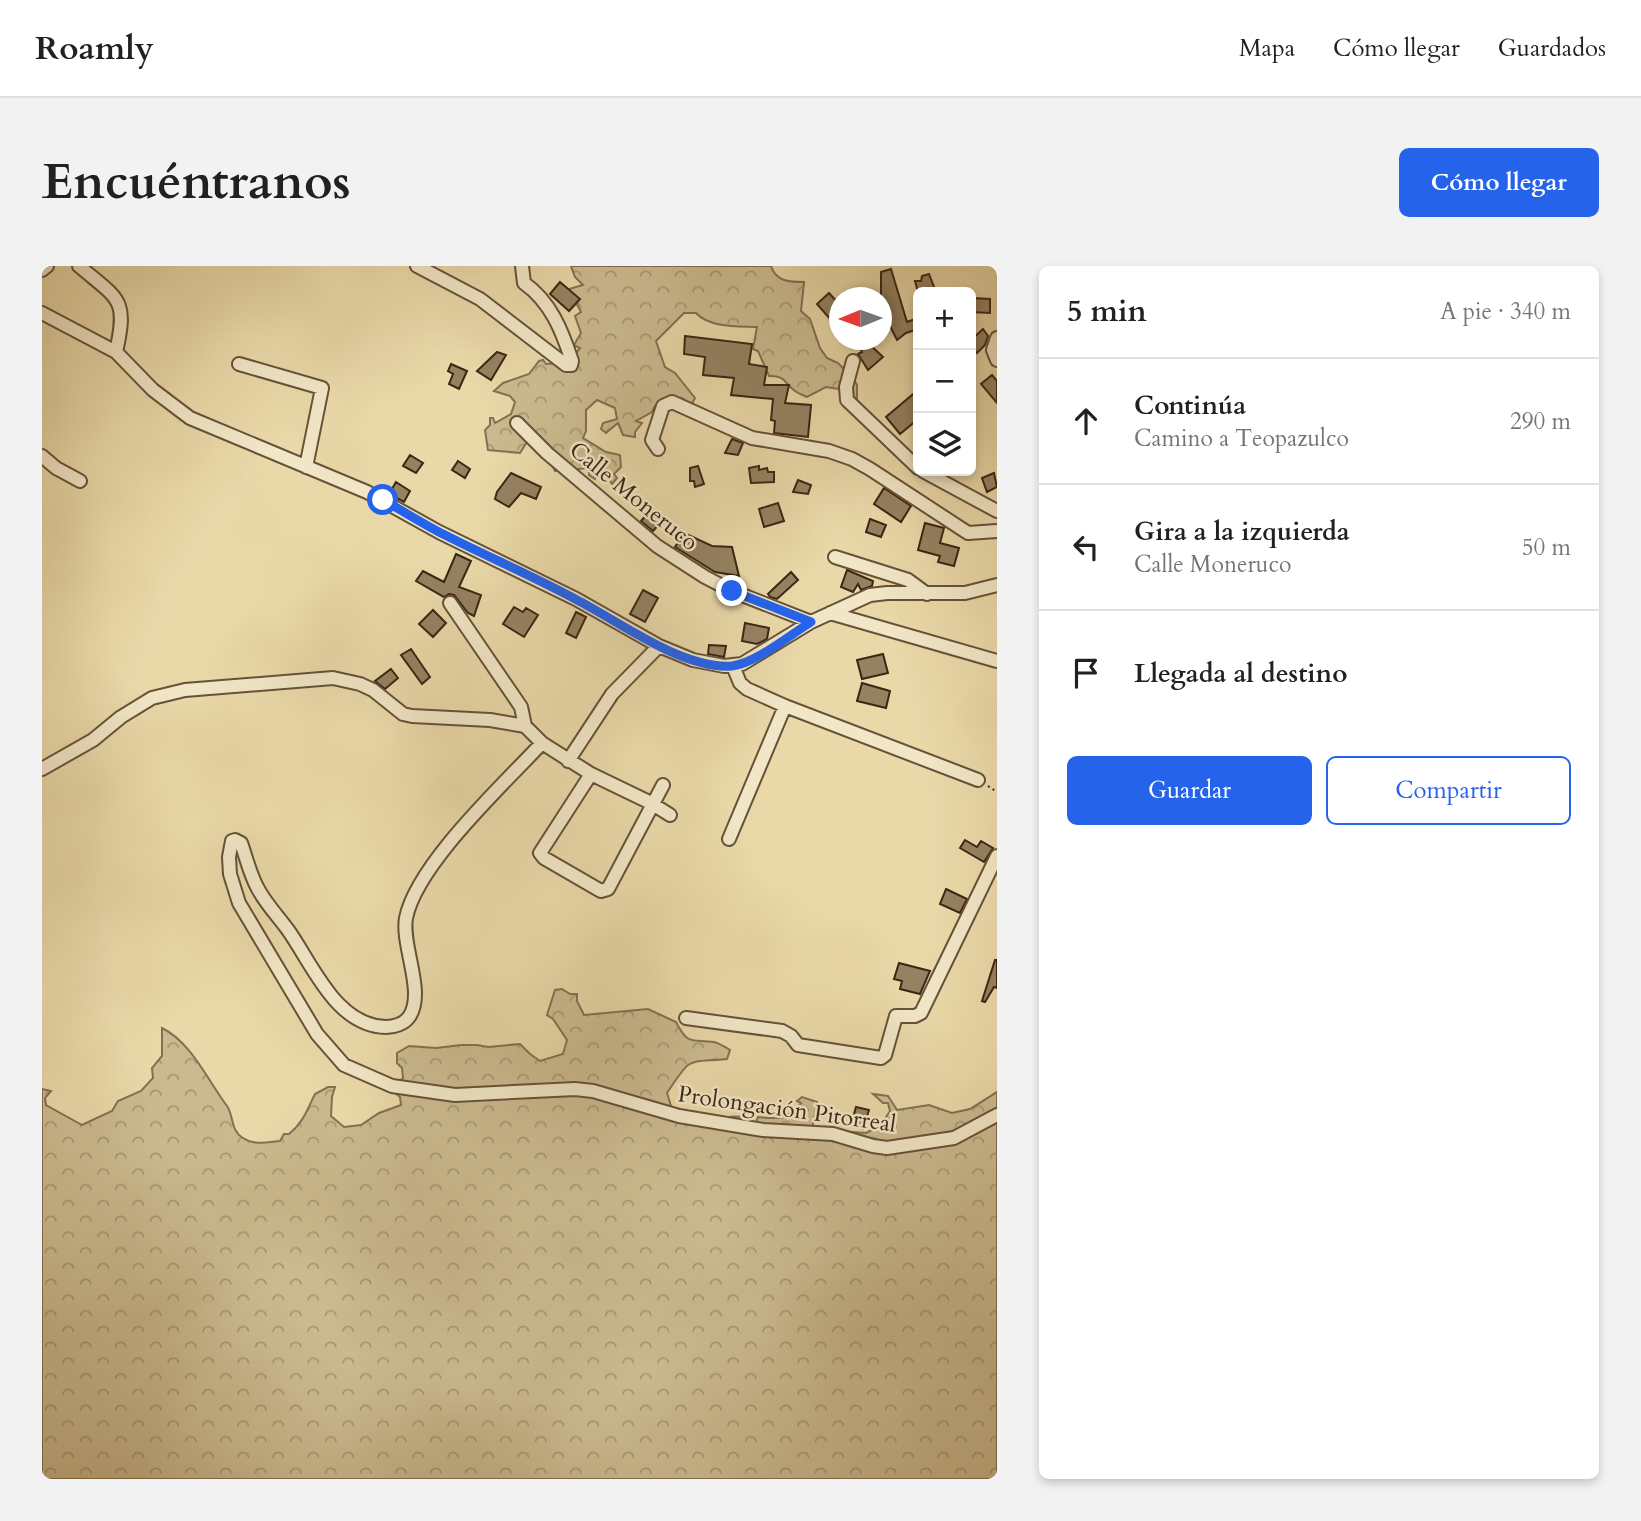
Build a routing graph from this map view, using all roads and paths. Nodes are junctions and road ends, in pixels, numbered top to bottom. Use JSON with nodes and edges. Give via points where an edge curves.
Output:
{"nodes":[{"id":1,"x":47,"y":266,"type":"edge"},
{"id":2,"x":79,"y":266,"type":"edge"},
{"id":3,"x":417,"y":266,"type":"edge"},
{"id":4,"x":522,"y":266,"type":"edge"},
{"id":5,"x":42,"y":270,"type":"edge"},
{"id":6,"x":42,"y":313,"type":"edge"},
{"id":7,"x":997,"y":338,"type":"edge"},
{"id":8,"x":116,"y":352,"type":"junction"},
{"id":9,"x":997,"y":360,"type":"edge"},
{"id":10,"x":853,"y":361,"type":"dead end"},
{"id":11,"x":239,"y":364,"type":"dead end"},
{"id":12,"x":517,"y":424,"type":"dead end"},
{"id":13,"x":658,"y":450,"type":"dead end"},
{"id":14,"x":42,"y":456,"type":"edge"},
{"id":15,"x":913,"y":463,"type":"edge"},
{"id":16,"x":306,"y":467,"type":"junction"},
{"id":17,"x":932,"y":476,"type":"edge"},
{"id":18,"x":80,"y":481,"type":"dead end"},
{"id":19,"x":997,"y":511,"type":"edge"},
{"id":20,"x":997,"y":531,"type":"edge"},
{"id":21,"x":835,"y":557,"type":"dead end"},
{"id":22,"x":997,"y":585,"type":"edge"},
{"id":23,"x":928,"y":594,"type":"junction"},
{"id":24,"x":450,"y":603,"type":"dead end"},
{"id":25,"x":830,"y":613,"type":"junction"},
{"id":26,"x":811,"y":622,"type":"junction"},
{"id":27,"x":659,"y":646,"type":"junction"},
{"id":28,"x":997,"y":661,"type":"edge"},
{"id":29,"x":733,"y":666,"type":"junction"},
{"id":30,"x":785,"y":706,"type":"junction"},
{"id":31,"x":525,"y":726,"type":"junction"},
{"id":32,"x":542,"y":743,"type":"junction"},
{"id":33,"x":568,"y":761,"type":"junction"},
{"id":34,"x":42,"y":769,"type":"edge"},
{"id":35,"x":590,"y":776,"type":"junction"},
{"id":36,"x":978,"y":780,"type":"dead end"},
{"id":37,"x":663,"y":785,"type":"dead end"},
{"id":38,"x":651,"y":803,"type":"junction"},
{"id":39,"x":670,"y":815,"type":"dead end"},
{"id":40,"x":729,"y":839,"type":"dead end"},
{"id":41,"x":997,"y":856,"type":"edge"},
{"id":42,"x":686,"y":1018,"type":"dead end"},
{"id":43,"x":997,"y":1115,"type":"edge"}],
"edges":[{"from":1,"to":5,"type":"street"},
{"from":2,"to":8,"type":"street","via":[[113,295],[121,308],[123,322]]},
{"from":3,"to":4,"type":"street","via":[[480,299],[569,366],[572,361],[562,333],[538,293],[524,283]]},
{"from":6,"to":8,"type":"street"},
{"from":7,"to":9,"type":"street","via":[[993,350]]},
{"from":8,"to":16,"type":"street","via":[[177,411]]},
{"from":10,"to":15,"type":"street","via":[[847,400]]},
{"from":11,"to":16,"type":"street","via":[[321,388]]},
{"from":12,"to":26,"type":"street","name":"Calle Moneruco","via":[[657,546],[732,591]]},
{"from":13,"to":20,"type":"street","via":[[652,440],[663,406],[672,402],[752,438],[829,451],[852,460],[968,533]]},
{"from":14,"to":18,"type":"street"},
{"from":16,"to":27,"type":"street","via":[[383,500]]},
{"from":17,"to":19,"type":"street"},
{"from":21,"to":23,"type":"street","via":[[908,580]]},
{"from":22,"to":23,"type":"street","via":[[965,593]]},
{"from":23,"to":25,"type":"street","via":[[870,595]]},
{"from":24,"to":31,"type":"street","via":[[521,707]]},
{"from":25,"to":26,"type":"street"},
{"from":25,"to":28,"type":"street"},
{"from":26,"to":29,"type":"street"},
{"from":27,"to":29,"type":"street","via":[[693,660]]},
{"from":27,"to":33,"type":"street","via":[[612,694]]},
{"from":29,"to":30,"type":"street","via":[[747,689]]},
{"from":30,"to":36,"type":"street"},
{"from":30,"to":40,"type":"street"},
{"from":31,"to":32,"type":"street"},
{"from":31,"to":34,"type":"street","via":[[403,714],[373,690],[333,678],[206,687],[152,698]]},
{"from":32,"to":33,"type":"street"},
{"from":32,"to":43,"type":"street","name":"Prolongación Pitorreal","via":[[452,840],[420,887],[405,930],[413,1007],[409,1017],[391,1027],[377,1027],[351,1016],[329,993],[258,889],[241,842],[232,841],[230,874],[239,903],[317,1034],[344,1065],[392,1086],[428,1093],[474,1095],[575,1088],[701,1121],[833,1134],[887,1148],[954,1138]]},
{"from":33,"to":35,"type":"street"},
{"from":35,"to":38,"type":"street"},
{"from":35,"to":38,"type":"street","via":[[540,853],[598,890],[608,889]]},
{"from":37,"to":38,"type":"street"},
{"from":38,"to":39,"type":"street"},
{"from":41,"to":42,"type":"street","via":[[922,1010],[915,1016],[896,1016],[881,1059],[798,1045],[782,1031]]}]}
